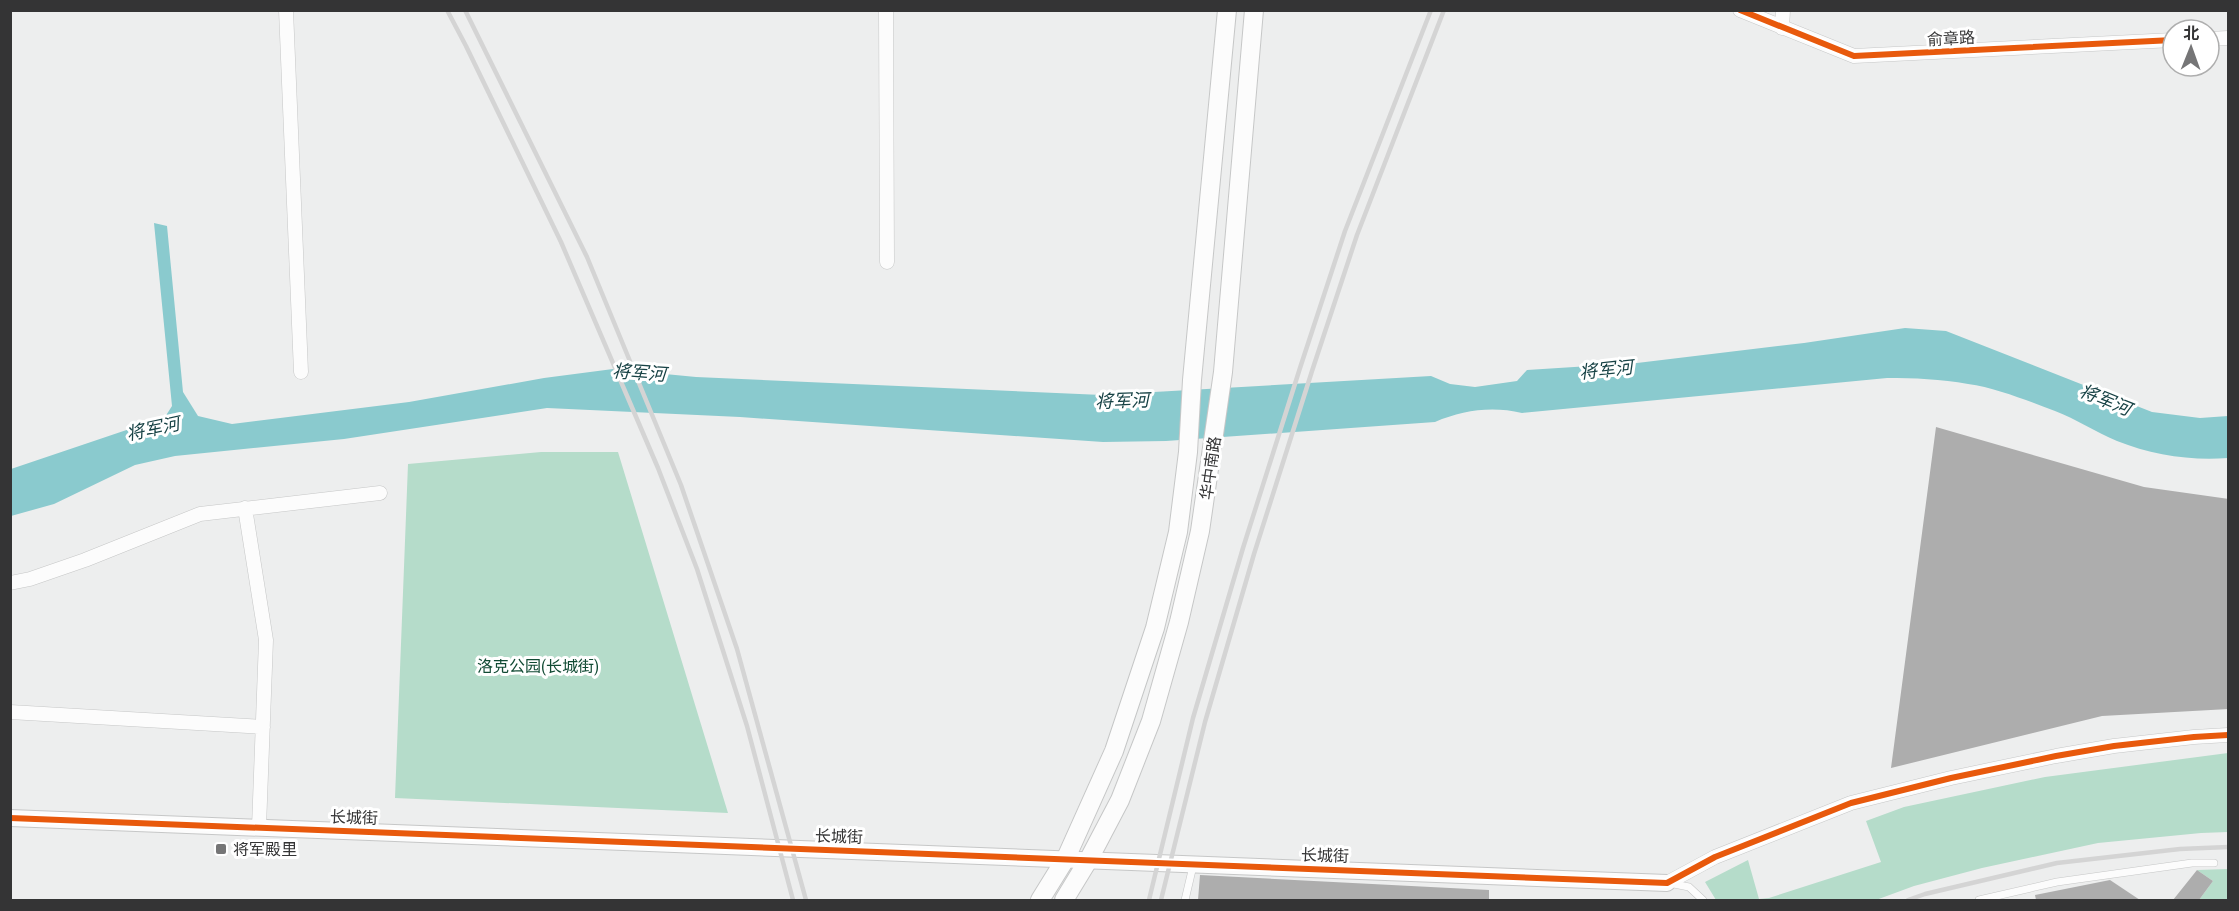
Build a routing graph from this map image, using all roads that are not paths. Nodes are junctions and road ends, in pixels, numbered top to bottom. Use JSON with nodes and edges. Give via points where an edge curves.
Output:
{"nodes":[{"id":1,"x":286,"y":10,"type":"edge"},
{"id":2,"x":886,"y":10,"type":"edge"},
{"id":3,"x":1227,"y":10,"type":"edge"},
{"id":4,"x":1254,"y":10,"type":"edge"},
{"id":5,"x":1740,"y":10,"type":"edge"},
{"id":6,"x":1783,"y":10,"type":"edge"},
{"id":7,"x":1782,"y":28,"type":"junction"},
{"id":8,"x":2161,"y":41,"type":"edge"},
{"id":9,"x":887,"y":262,"type":"dead end"},
{"id":10,"x":301,"y":372,"type":"dead end"},
{"id":11,"x":380,"y":493,"type":"dead end"},
{"id":12,"x":245,"y":508,"type":"junction"},
{"id":13,"x":10,"y":583,"type":"edge"},
{"id":14,"x":10,"y":712,"type":"edge"},
{"id":15,"x":263,"y":727,"type":"junction"},
{"id":16,"x":2229,"y":735,"type":"edge"},
{"id":17,"x":10,"y":818,"type":"edge"},
{"id":18,"x":260,"y":827,"type":"junction"},
{"id":19,"x":1066,"y":858,"type":"junction"},
{"id":20,"x":1089,"y":859,"type":"junction"},
{"id":21,"x":1194,"y":863,"type":"junction"},
{"id":22,"x":2214,"y":863,"type":"dead end"},
{"id":23,"x":1667,"y":883,"type":"junction"},
{"id":24,"x":1040,"y":900,"type":"edge"},
{"id":25,"x":1064,"y":900,"type":"edge"},
{"id":26,"x":1185,"y":900,"type":"edge"},
{"id":27,"x":1703,"y":900,"type":"edge"},
{"id":28,"x":1979,"y":900,"type":"edge"}],
"edges":[{"from":1,"to":10,"type":"street"},
{"from":2,"to":9,"type":"street"},
{"from":3,"to":19,"type":"main road","name":"华中南路","via":[[1178,532],[1155,628],[1114,751]]},
{"from":4,"to":20,"type":"main road","name":"华中南路","via":[[1223,372],[1200,531],[1151,721],[1120,800]]},
{"from":5,"to":7,"type":"street","name":"俞章路"},
{"from":6,"to":7,"type":"street"},
{"from":7,"to":8,"type":"street","name":"俞章路","via":[[1854,56]]},
{"from":11,"to":12,"type":"street"},
{"from":12,"to":13,"type":"street","via":[[200,514],[85,560]]},
{"from":12,"to":15,"type":"street","via":[[266,640]]},
{"from":14,"to":15,"type":"street"},
{"from":15,"to":18,"type":"street"},
{"from":16,"to":23,"type":"street","via":[[2067,754],[1851,803],[1715,857]]},
{"from":17,"to":18,"type":"street","name":"长城街"},
{"from":18,"to":19,"type":"street","name":"长城街"},
{"from":19,"to":20,"type":"street","name":"长城街"},
{"from":19,"to":24,"type":"main road","name":"华中南路"},
{"from":20,"to":21,"type":"street","name":"长城街"},
{"from":20,"to":25,"type":"main road","name":"华中南路"},
{"from":21,"to":23,"type":"street","name":"长城街"},
{"from":21,"to":26,"type":"lane"},
{"from":22,"to":28,"type":"lane","via":[[2057,882]]},
{"from":23,"to":27,"type":"lane","via":[[1689,887]]}]}
